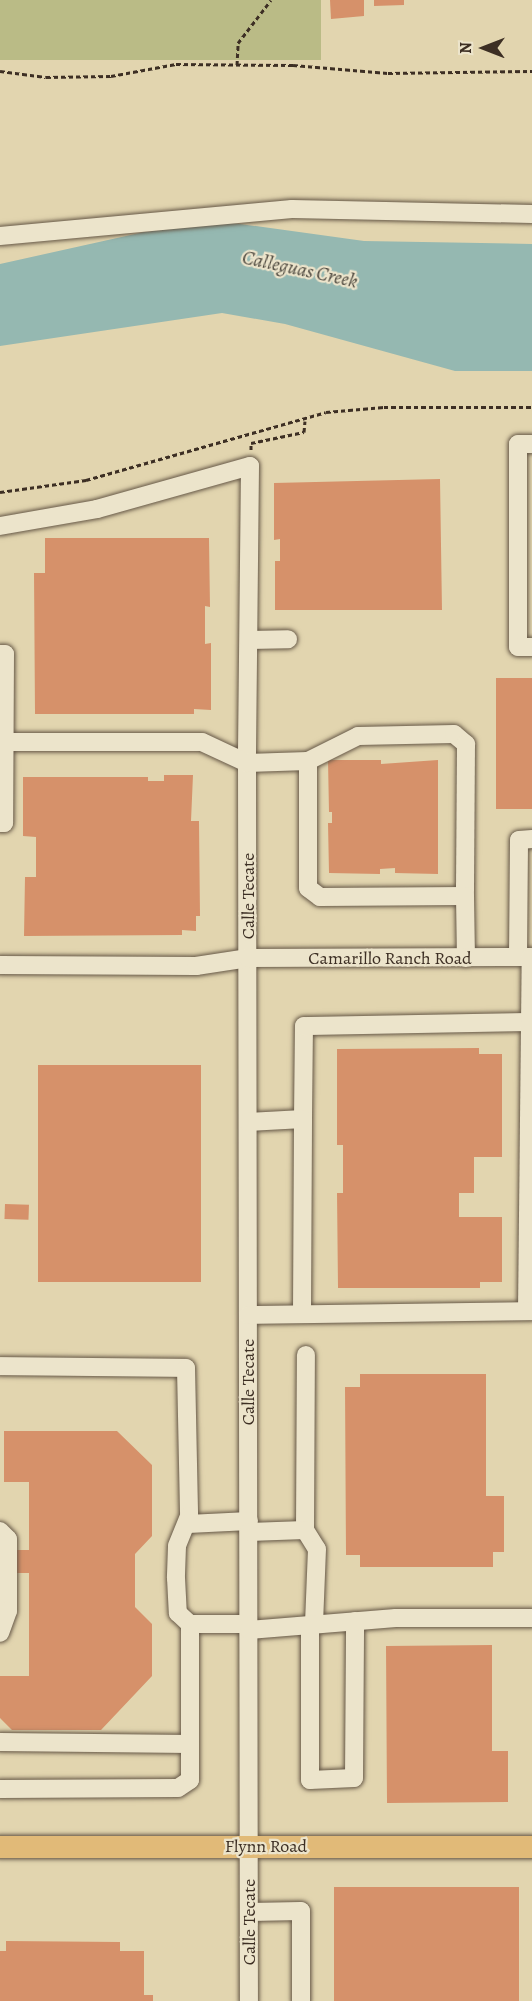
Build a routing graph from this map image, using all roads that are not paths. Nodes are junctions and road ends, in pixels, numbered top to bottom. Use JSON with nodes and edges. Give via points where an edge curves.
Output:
{"nodes":[{"id":1,"x":532,"y":214,"type":"edge"},
{"id":2,"x":0,"y":236,"type":"edge"},
{"id":3,"x":532,"y":444,"type":"edge"},
{"id":4,"x":0,"y":526,"type":"edge"},
{"id":5,"x":525,"y":548,"type":"edge"},
{"id":6,"x":288,"y":639,"type":"dead end"},
{"id":7,"x":249,"y":640,"type":"junction"},
{"id":8,"x":532,"y":647,"type":"edge"},
{"id":9,"x":0,"y":654,"type":"edge"},
{"id":10,"x":2,"y":742,"type":"edge"},
{"id":11,"x":308,"y":761,"type":"junction"},
{"id":12,"x":247,"y":763,"type":"junction"},
{"id":13,"x":0,"y":823,"type":"edge"},
{"id":14,"x":532,"y":839,"type":"edge"},
{"id":15,"x":465,"y":896,"type":"junction"},
{"id":16,"x":527,"y":957,"type":"edge"},
{"id":17,"x":248,"y":958,"type":"junction"},
{"id":18,"x":466,"y":958,"type":"junction"},
{"id":19,"x":0,"y":965,"type":"edge"},
{"id":20,"x":532,"y":1022,"type":"edge"},
{"id":21,"x":303,"y":1119,"type":"junction"},
{"id":22,"x":248,"y":1122,"type":"junction"},
{"id":23,"x":530,"y":1311,"type":"edge"},
{"id":24,"x":302,"y":1314,"type":"junction"},
{"id":25,"x":248,"y":1315,"type":"junction"},
{"id":26,"x":306,"y":1355,"type":"dead end"},
{"id":27,"x":0,"y":1366,"type":"edge"},
{"id":28,"x":188,"y":1524,"type":"junction"},
{"id":29,"x":249,"y":1526,"type":"junction"},
{"id":30,"x":305,"y":1530,"type":"junction"},
{"id":31,"x":0,"y":1531,"type":"edge"},
{"id":32,"x":532,"y":1618,"type":"edge"},
{"id":33,"x":355,"y":1621,"type":"junction"},
{"id":34,"x":190,"y":1624,"type":"junction"},
{"id":35,"x":312,"y":1625,"type":"junction"},
{"id":36,"x":249,"y":1627,"type":"junction"},
{"id":37,"x":0,"y":1634,"type":"edge"},
{"id":38,"x":0,"y":1742,"type":"edge"},
{"id":39,"x":190,"y":1744,"type":"junction"},
{"id":40,"x":0,"y":1790,"type":"edge"},
{"id":41,"x":250,"y":1845,"type":"junction"},
{"id":42,"x":0,"y":1847,"type":"edge"},
{"id":43,"x":532,"y":1847,"type":"edge"},
{"id":44,"x":250,"y":1912,"type":"junction"},
{"id":45,"x":249,"y":2001,"type":"edge"},
{"id":46,"x":301,"y":2001,"type":"edge"}],
"edges":[{"from":1,"to":2,"type":"street","via":[[292,209]]},
{"from":3,"to":5,"type":"street","via":[[518,444]]},
{"from":4,"to":7,"type":"street","name":"Calle Tecate","via":[[97,509],[250,466]]},
{"from":5,"to":8,"type":"street","via":[[518,647]]},
{"from":6,"to":7,"type":"street"},
{"from":7,"to":12,"type":"street","name":"Calle Tecate"},
{"from":9,"to":10,"type":"street","via":[[5,654]]},
{"from":10,"to":12,"type":"street","via":[[201,742]]},
{"from":10,"to":13,"type":"street","via":[[4,823]]},
{"from":11,"to":12,"type":"street"},
{"from":11,"to":15,"type":"street","via":[[308,888],[320,897]]},
{"from":11,"to":15,"type":"street","via":[[358,736],[454,734],[466,744]]},
{"from":12,"to":17,"type":"street","name":"Calle Tecate"},
{"from":14,"to":16,"type":"street","via":[[519,840]]},
{"from":15,"to":18,"type":"street"},
{"from":16,"to":18,"type":"street","name":"Camarillo Ranch Road"},
{"from":16,"to":20,"type":"street"},
{"from":17,"to":18,"type":"street","name":"Camarillo Ranch Road"},
{"from":17,"to":19,"type":"street","name":"Camarillo Ranch Road","via":[[196,966]]},
{"from":17,"to":22,"type":"street","name":"Calle Tecate"},
{"from":20,"to":21,"type":"street","via":[[304,1026]]},
{"from":20,"to":23,"type":"street"},
{"from":21,"to":22,"type":"street"},
{"from":21,"to":24,"type":"street"},
{"from":22,"to":25,"type":"street","name":"Calle Tecate"},
{"from":23,"to":24,"type":"street"},
{"from":24,"to":25,"type":"street"},
{"from":25,"to":29,"type":"street","name":"Calle Tecate"},
{"from":26,"to":30,"type":"street"},
{"from":27,"to":28,"type":"street","via":[[186,1368]]},
{"from":28,"to":29,"type":"street"},
{"from":28,"to":34,"type":"street","via":[[177,1546],[176,1578],[178,1613]]},
{"from":29,"to":30,"type":"street"},
{"from":29,"to":36,"type":"street","name":"Calle Tecate"},
{"from":30,"to":35,"type":"street","via":[[317,1549]]},
{"from":31,"to":37,"type":"street","via":[[8,1539],[8,1611]]},
{"from":32,"to":33,"type":"street"},
{"from":33,"to":35,"type":"street"},
{"from":33,"to":35,"type":"street","via":[[354,1778],[310,1780]]},
{"from":34,"to":36,"type":"street"},
{"from":34,"to":39,"type":"street"},
{"from":35,"to":36,"type":"street"},
{"from":36,"to":41,"type":"street","name":"Calle Tecate"},
{"from":38,"to":39,"type":"street"},
{"from":39,"to":40,"type":"street","via":[[190,1780],[178,1788]]},
{"from":41,"to":42,"type":"main road","name":"Flynn Road"},
{"from":41,"to":43,"type":"main road","name":"Flynn Road"},
{"from":41,"to":44,"type":"street","name":"Calle Tecate"},
{"from":44,"to":45,"type":"street","name":"Calle Tecate"},
{"from":44,"to":46,"type":"street","via":[[301,1911]]}]}
